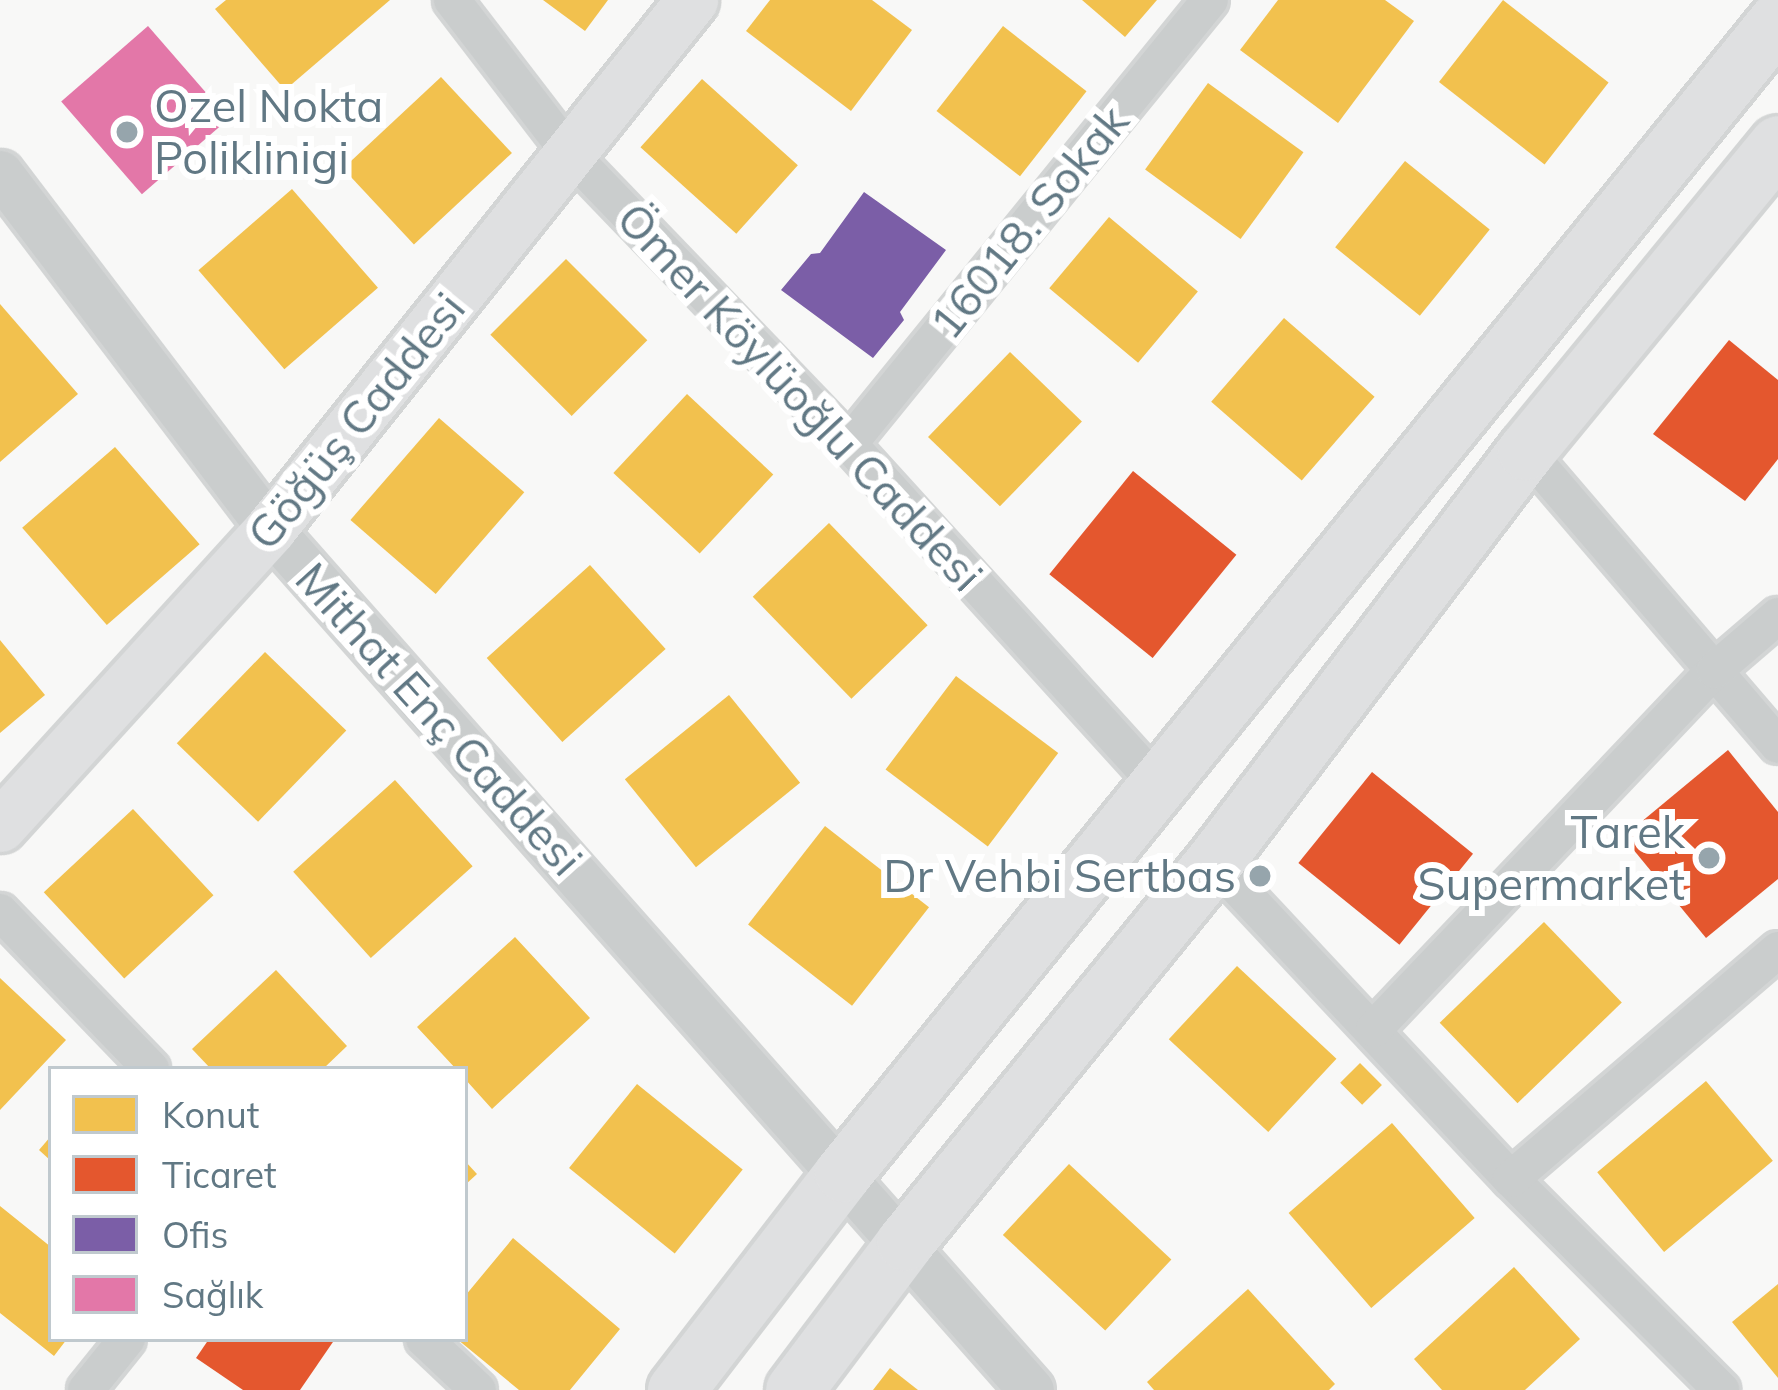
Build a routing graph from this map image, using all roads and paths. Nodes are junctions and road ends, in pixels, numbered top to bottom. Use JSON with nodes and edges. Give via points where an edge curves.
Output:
{"nodes":[{"id":1,"x":452,"y":0,"type":"edge"},
{"id":2,"x":692,"y":0,"type":"edge"},
{"id":3,"x":1210,"y":0,"type":"edge"},
{"id":4,"x":1778,"y":20,"type":"edge"},
{"id":5,"x":1778,"y":144,"type":"edge"},
{"id":6,"x":571,"y":155,"type":"junction"},
{"id":7,"x":0,"y":173,"type":"edge"},
{"id":8,"x":849,"y":443,"type":"junction"},
{"id":9,"x":1526,"y":452,"type":"junction"},
{"id":10,"x":270,"y":529,"type":"junction"},
{"id":11,"x":1778,"y":616,"type":"edge"},
{"id":12,"x":1715,"y":670,"type":"junction"},
{"id":13,"x":1778,"y":745,"type":"edge"},
{"id":14,"x":1158,"y":785,"type":"junction"},
{"id":15,"x":0,"y":826,"type":"edge"},
{"id":16,"x":1214,"y":862,"type":"junction"},
{"id":17,"x":0,"y":912,"type":"edge"},
{"id":18,"x":1778,"y":950,"type":"edge"},
{"id":19,"x":1374,"y":1029,"type":"junction"},
{"id":20,"x":148,"y":1066,"type":"edge"},
{"id":21,"x":843,"y":1173,"type":"junction"},
{"id":22,"x":1511,"y":1180,"type":"junction"},
{"id":23,"x":905,"y":1242,"type":"junction"},
{"id":24,"x":125,"y":1342,"type":"edge"},
{"id":25,"x":427,"y":1342,"type":"edge"},
{"id":26,"x":86,"y":1390,"type":"edge"},
{"id":27,"x":478,"y":1390,"type":"edge"},
{"id":28,"x":676,"y":1390,"type":"edge"},
{"id":29,"x":794,"y":1390,"type":"edge"},
{"id":30,"x":1031,"y":1390,"type":"edge"},
{"id":31,"x":1721,"y":1390,"type":"edge"}],
"edges":[{"from":1,"to":6,"type":"street","name":"Ömer Köylüoğlu Caddesi"},
{"from":2,"to":6,"type":"main road","name":"Göğüş Caddesi"},
{"from":3,"to":8,"type":"street","name":"16018. Sokak"},
{"from":4,"to":14,"type":"main road"},
{"from":5,"to":9,"type":"main road"},
{"from":6,"to":8,"type":"street","name":"Ömer Köylüoğlu Caddesi"},
{"from":6,"to":10,"type":"main road","name":"Göğüş Caddesi"},
{"from":7,"to":10,"type":"street","name":"Mithat Enç Caddesi"},
{"from":8,"to":14,"type":"street","name":"Ömer Köylüoğlu Caddesi"},
{"from":9,"to":12,"type":"street"},
{"from":9,"to":16,"type":"main road"},
{"from":10,"to":15,"type":"main road","name":"Göğüş Caddesi"},
{"from":10,"to":21,"type":"street","name":"Mithat Enç Caddesi"},
{"from":11,"to":12,"type":"street"},
{"from":12,"to":13,"type":"street"},
{"from":12,"to":19,"type":"street"},
{"from":14,"to":21,"type":"main road"},
{"from":16,"to":19,"type":"street"},
{"from":16,"to":23,"type":"main road"},
{"from":17,"to":20,"type":"street"},
{"from":18,"to":22,"type":"street"},
{"from":19,"to":22,"type":"street"},
{"from":21,"to":23,"type":"street","name":"Mithat Enç Caddesi"},
{"from":21,"to":28,"type":"main road"},
{"from":22,"to":31,"type":"street"},
{"from":23,"to":29,"type":"main road"},
{"from":23,"to":30,"type":"street","name":"Mithat Enç Caddesi"},
{"from":24,"to":26,"type":"street"},
{"from":25,"to":27,"type":"street"}]}
